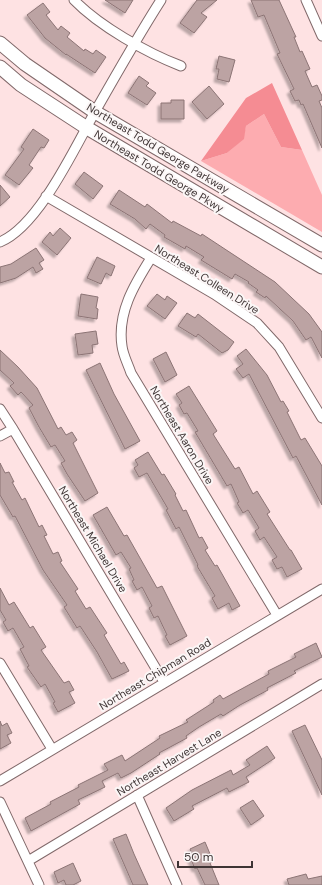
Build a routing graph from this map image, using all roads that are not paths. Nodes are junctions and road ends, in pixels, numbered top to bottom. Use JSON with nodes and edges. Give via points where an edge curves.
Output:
{"nodes":[{"id":1,"x":74,"y":0,"type":"edge"},
{"id":2,"x":161,"y":0,"type":"edge"},
{"id":3,"x":306,"y":0,"type":"edge"},
{"id":4,"x":322,"y":36,"type":"edge"},
{"id":5,"x":0,"y":43,"type":"edge"},
{"id":6,"x":134,"y":43,"type":"junction"},
{"id":7,"x":181,"y":66,"type":"dead end"},
{"id":8,"x":0,"y":67,"type":"edge"},
{"id":9,"x":95,"y":112,"type":"junction"},
{"id":10,"x":87,"y":128,"type":"junction"},
{"id":11,"x":46,"y":196,"type":"junction"},
{"id":12,"x":0,"y":242,"type":"edge"},
{"id":13,"x":322,"y":245,"type":"edge"},
{"id":14,"x":151,"y":258,"type":"junction"},
{"id":15,"x":322,"y":268,"type":"edge"},
{"id":16,"x":0,"y":409,"type":"edge"},
{"id":17,"x":322,"y":418,"type":"edge"},
{"id":18,"x":13,"y":428,"type":"junction"},
{"id":19,"x":0,"y":436,"type":"edge"},
{"id":20,"x":322,"y":589,"type":"edge"},
{"id":21,"x":277,"y":615,"type":"junction"},
{"id":22,"x":0,"y":663,"type":"edge"},
{"id":23,"x":164,"y":682,"type":"junction"},
{"id":24,"x":321,"y":688,"type":"edge"},
{"id":25,"x":52,"y":749,"type":"junction"},
{"id":26,"x":0,"y":781,"type":"edge"},
{"id":27,"x":136,"y":795,"type":"junction"},
{"id":28,"x":0,"y":802,"type":"edge"},
{"id":29,"x":28,"y":861,"type":"junction"},
{"id":30,"x":39,"y":885,"type":"edge"},
{"id":31,"x":177,"y":885,"type":"edge"}],
"edges":[{"from":1,"to":6,"type":"street","via":[[85,12]]},
{"from":2,"to":6,"type":"street"},
{"from":3,"to":4,"type":"street"},
{"from":5,"to":9,"type":"main road","name":"Northeast Todd George Parkway","via":[[25,64]]},
{"from":6,"to":7,"type":"street"},
{"from":6,"to":9,"type":"street"},
{"from":8,"to":10,"type":"main road","name":"Northeast Todd George Pkwy","via":[[22,85]]},
{"from":9,"to":10,"type":"street"},
{"from":9,"to":13,"type":"main road","name":"Northeast Todd George Parkway"},
{"from":10,"to":11,"type":"street"},
{"from":10,"to":15,"type":"main road","name":"Northeast Todd George Pkwy"},
{"from":11,"to":12,"type":"street","via":[[32,217],[18,231]]},
{"from":11,"to":14,"type":"street","name":"Northeast Colleen Drive"},
{"from":14,"to":17,"type":"street","name":"Northeast Colleen Drive","via":[[214,294],[257,323],[279,347]]},
{"from":14,"to":21,"type":"street","name":"Northeast Aaron Drive","via":[[134,285],[122,318],[122,347],[131,373]]},
{"from":16,"to":18,"type":"street","name":"Northeast Michael Drive"},
{"from":18,"to":19,"type":"street"},
{"from":18,"to":23,"type":"street","name":"Northeast Michael Drive"},
{"from":20,"to":21,"type":"street","name":"Northeast Chipman Road"},
{"from":21,"to":23,"type":"street","name":"Northeast Chipman Road"},
{"from":22,"to":25,"type":"street"},
{"from":23,"to":25,"type":"street","name":"Northeast Chipman Road"},
{"from":24,"to":27,"type":"street","name":"Northeast Harvest Lane"},
{"from":25,"to":26,"type":"street","name":"Northeast Chipman Road"},
{"from":27,"to":29,"type":"street","name":"Northeast Harvest Lane"},
{"from":27,"to":31,"type":"street"},
{"from":28,"to":29,"type":"street"},
{"from":29,"to":30,"type":"street"}]}
